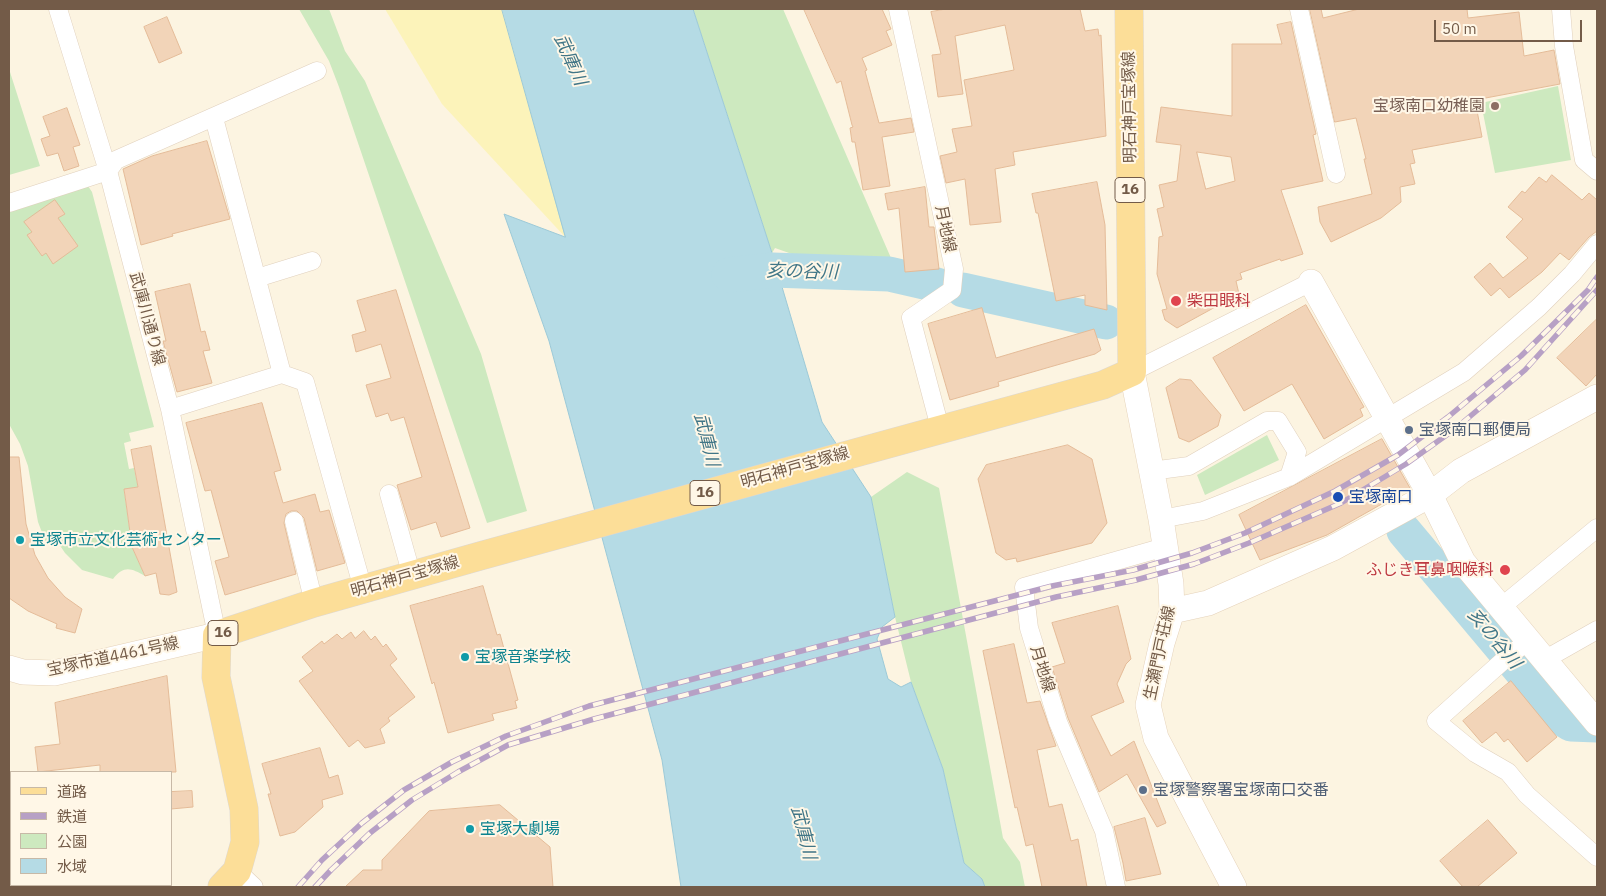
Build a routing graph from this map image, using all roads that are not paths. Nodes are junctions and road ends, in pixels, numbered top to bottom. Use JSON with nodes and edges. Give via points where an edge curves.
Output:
{"nodes":[{"id":1,"x":58,"y":9,"type":"edge"},
{"id":2,"x":898,"y":9,"type":"edge"},
{"id":3,"x":1129,"y":9,"type":"edge"},
{"id":4,"x":1299,"y":9,"type":"edge"},
{"id":5,"x":1561,"y":9,"type":"edge"},
{"id":6,"x":318,"y":71,"type":"dead end"},
{"id":7,"x":214,"y":118,"type":"junction"},
{"id":8,"x":108,"y":171,"type":"junction"},
{"id":9,"x":1597,"y":171,"type":"edge"},
{"id":10,"x":1336,"y":174,"type":"dead end"},
{"id":11,"x":9,"y":203,"type":"edge"},
{"id":12,"x":1597,"y":244,"type":"edge"},
{"id":13,"x":312,"y":261,"type":"dead end"},
{"id":14,"x":256,"y":278,"type":"junction"},
{"id":15,"x":1311,"y":282,"type":"joint"},
{"id":16,"x":1132,"y":372,"type":"junction"},
{"id":17,"x":282,"y":374,"type":"junction"},
{"id":18,"x":1597,"y":398,"type":"edge"},
{"id":19,"x":170,"y":409,"type":"junction"},
{"id":20,"x":1388,"y":419,"type":"junction"},
{"id":21,"x":935,"y":430,"type":"junction"},
{"id":22,"x":1151,"y":471,"type":"junction"},
{"id":23,"x":1289,"y":477,"type":"junction"},
{"id":24,"x":389,"y":494,"type":"dead end"},
{"id":25,"x":1430,"y":495,"type":"junction"},
{"id":26,"x":1161,"y":519,"type":"junction"},
{"id":27,"x":294,"y":520,"type":"dead end"},
{"id":28,"x":1597,"y":528,"type":"edge"},
{"id":29,"x":1165,"y":547,"type":"junction"},
{"id":30,"x":412,"y":576,"type":"junction"},
{"id":31,"x":363,"y":589,"type":"junction"},
{"id":32,"x":314,"y":603,"type":"junction"},
{"id":33,"x":1500,"y":608,"type":"junction"},
{"id":34,"x":1172,"y":611,"type":"junction"},
{"id":35,"x":1597,"y":630,"type":"edge"},
{"id":36,"x":217,"y":635,"type":"junction"},
{"id":37,"x":1517,"y":650,"type":"junction"},
{"id":38,"x":1544,"y":660,"type":"junction"},
{"id":39,"x":9,"y":668,"type":"edge"},
{"id":40,"x":1597,"y":723,"type":"edge"},
{"id":41,"x":1597,"y":857,"type":"edge"},
{"id":42,"x":238,"y":882,"type":"edge"},
{"id":43,"x":1116,"y":887,"type":"edge"},
{"id":44,"x":1234,"y":887,"type":"edge"}],
"edges":[{"from":1,"to":8,"type":"street","name":"武庫川通り線"},
{"from":2,"to":21,"type":"street","name":"月地線","via":[[954,269],[952,290],[911,318]]},
{"from":3,"to":16,"type":"main road","name":"明石神戸宝塚線","number":"16"},
{"from":4,"to":10,"type":"street"},
{"from":5,"to":9,"type":"street","via":[[1564,46],[1584,160]]},
{"from":6,"to":7,"type":"street"},
{"from":7,"to":8,"type":"street","via":[[116,160]]},
{"from":7,"to":14,"type":"street"},
{"from":8,"to":11,"type":"street"},
{"from":8,"to":19,"type":"street","name":"武庫川通り線"},
{"from":12,"to":20,"type":"street","via":[[1539,307],[1464,372]]},
{"from":13,"to":14,"type":"street"},
{"from":14,"to":17,"type":"street"},
{"from":15,"to":16,"type":"street"},
{"from":15,"to":20,"type":"street"},
{"from":16,"to":21,"type":"main road","name":"明石神戸宝塚線","number":"16","via":[[1103,385]]},
{"from":16,"to":22,"type":"street","name":"生瀬門戸荘線"},
{"from":17,"to":19,"type":"street"},
{"from":17,"to":31,"type":"street","via":[[305,382]]},
{"from":18,"to":25,"type":"street","via":[[1461,471]]},
{"from":19,"to":36,"type":"street","name":"武庫川通り線"},
{"from":20,"to":23,"type":"street"},
{"from":20,"to":25,"type":"street"},
{"from":21,"to":30,"type":"main road","name":"明石神戸宝塚線","number":"16"},
{"from":22,"to":23,"type":"street","via":[[1189,466],[1267,421],[1278,421],[1297,452]]},
{"from":22,"to":26,"type":"street","name":"生瀬門戸荘線"},
{"from":23,"to":26,"type":"street","via":[[1204,511]]},
{"from":24,"to":30,"type":"street"},
{"from":25,"to":33,"type":"street","via":[[1463,562]]},
{"from":25,"to":34,"type":"street","via":[[1333,548],[1208,603]]},
{"from":26,"to":29,"type":"street","name":"生瀬門戸荘線"},
{"from":27,"to":32,"type":"street"},
{"from":28,"to":33,"type":"street"},
{"from":29,"to":34,"type":"street","name":"生瀬門戸荘線"},
{"from":29,"to":43,"type":"street","name":"月地線","via":[[1024,587],[1029,628],[1055,713],[1104,831]]},
{"from":30,"to":31,"type":"main road","name":"明石神戸宝塚線","number":"16"},
{"from":31,"to":32,"type":"main road","name":"明石神戸宝塚線","number":"16"},
{"from":32,"to":36,"type":"main road","name":"明石神戸宝塚線","number":"16"},
{"from":33,"to":37,"type":"street"},
{"from":34,"to":44,"type":"street","name":"生瀬門戸荘線","via":[[1148,705],[1156,738]]},
{"from":35,"to":38,"type":"street"},
{"from":36,"to":39,"type":"street","name":"宝塚市道4461号線","via":[[54,673]]},
{"from":36,"to":42,"type":"main road","number":"16","via":[[216,677],[244,809],[245,842]]},
{"from":37,"to":38,"type":"street"},
{"from":37,"to":41,"type":"street","via":[[1436,721],[1476,753],[1508,772],[1527,795]]},
{"from":38,"to":40,"type":"street"}]}
